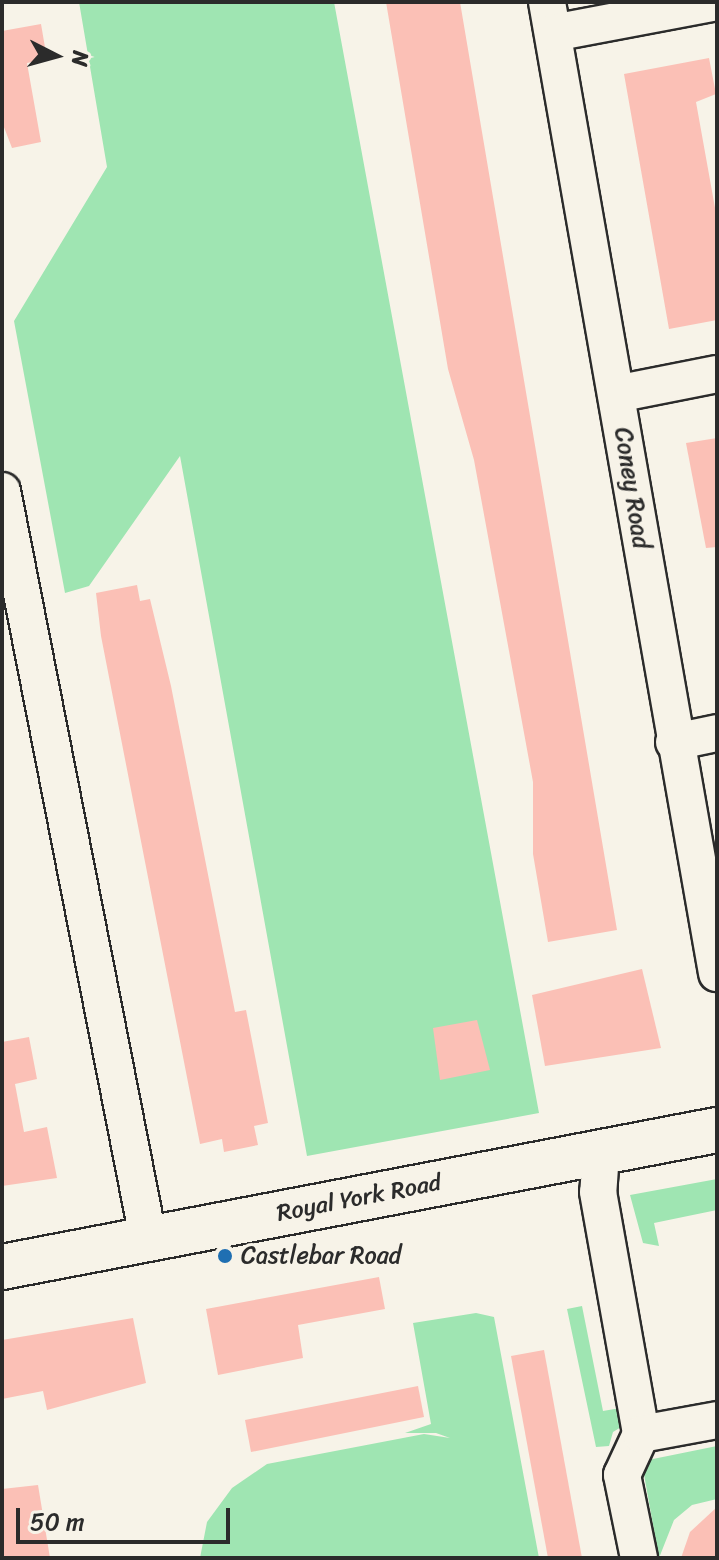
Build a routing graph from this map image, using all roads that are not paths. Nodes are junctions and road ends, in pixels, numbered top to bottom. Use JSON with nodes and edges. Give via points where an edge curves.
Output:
{"nodes":[{"id":1,"x":717,"y":2,"type":"edge"},
{"id":2,"x":550,"y":17,"type":"edge"},
{"id":3,"x":717,"y":374,"type":"edge"},
{"id":4,"x":616,"y":394,"type":"junction"},
{"id":5,"x":2,"y":491,"type":"edge"},
{"id":6,"x":717,"y":733,"type":"edge"},
{"id":7,"x":674,"y":742,"type":"junction"},
{"id":8,"x":717,"y":973,"type":"edge"},
{"id":9,"x":717,"y":1130,"type":"edge"},
{"id":10,"x":601,"y":1153,"type":"junction"},
{"id":11,"x":148,"y":1237,"type":"junction"},
{"id":12,"x":2,"y":1267,"type":"edge"},
{"id":13,"x":717,"y":1420,"type":"edge"},
{"id":14,"x":641,"y":1434,"type":"junction"},
{"id":15,"x":639,"y":1558,"type":"edge"}],
"edges":[{"from":1,"to":2,"type":"street"},
{"from":2,"to":4,"type":"street","name":"Coney Road"},
{"from":3,"to":4,"type":"street"},
{"from":4,"to":7,"type":"street","name":"Coney Road"},
{"from":5,"to":11,"type":"street"},
{"from":6,"to":7,"type":"street"},
{"from":7,"to":8,"type":"street","name":"Coney Road"},
{"from":9,"to":10,"type":"main road","name":"Royal York Road"},
{"from":10,"to":11,"type":"main road","name":"Royal York Road"},
{"from":10,"to":14,"type":"street","via":[[598,1192]]},
{"from":11,"to":12,"type":"main road","name":"Royal York Road"},
{"from":13,"to":14,"type":"street"},
{"from":14,"to":15,"type":"street","via":[[622,1475]]}]}
